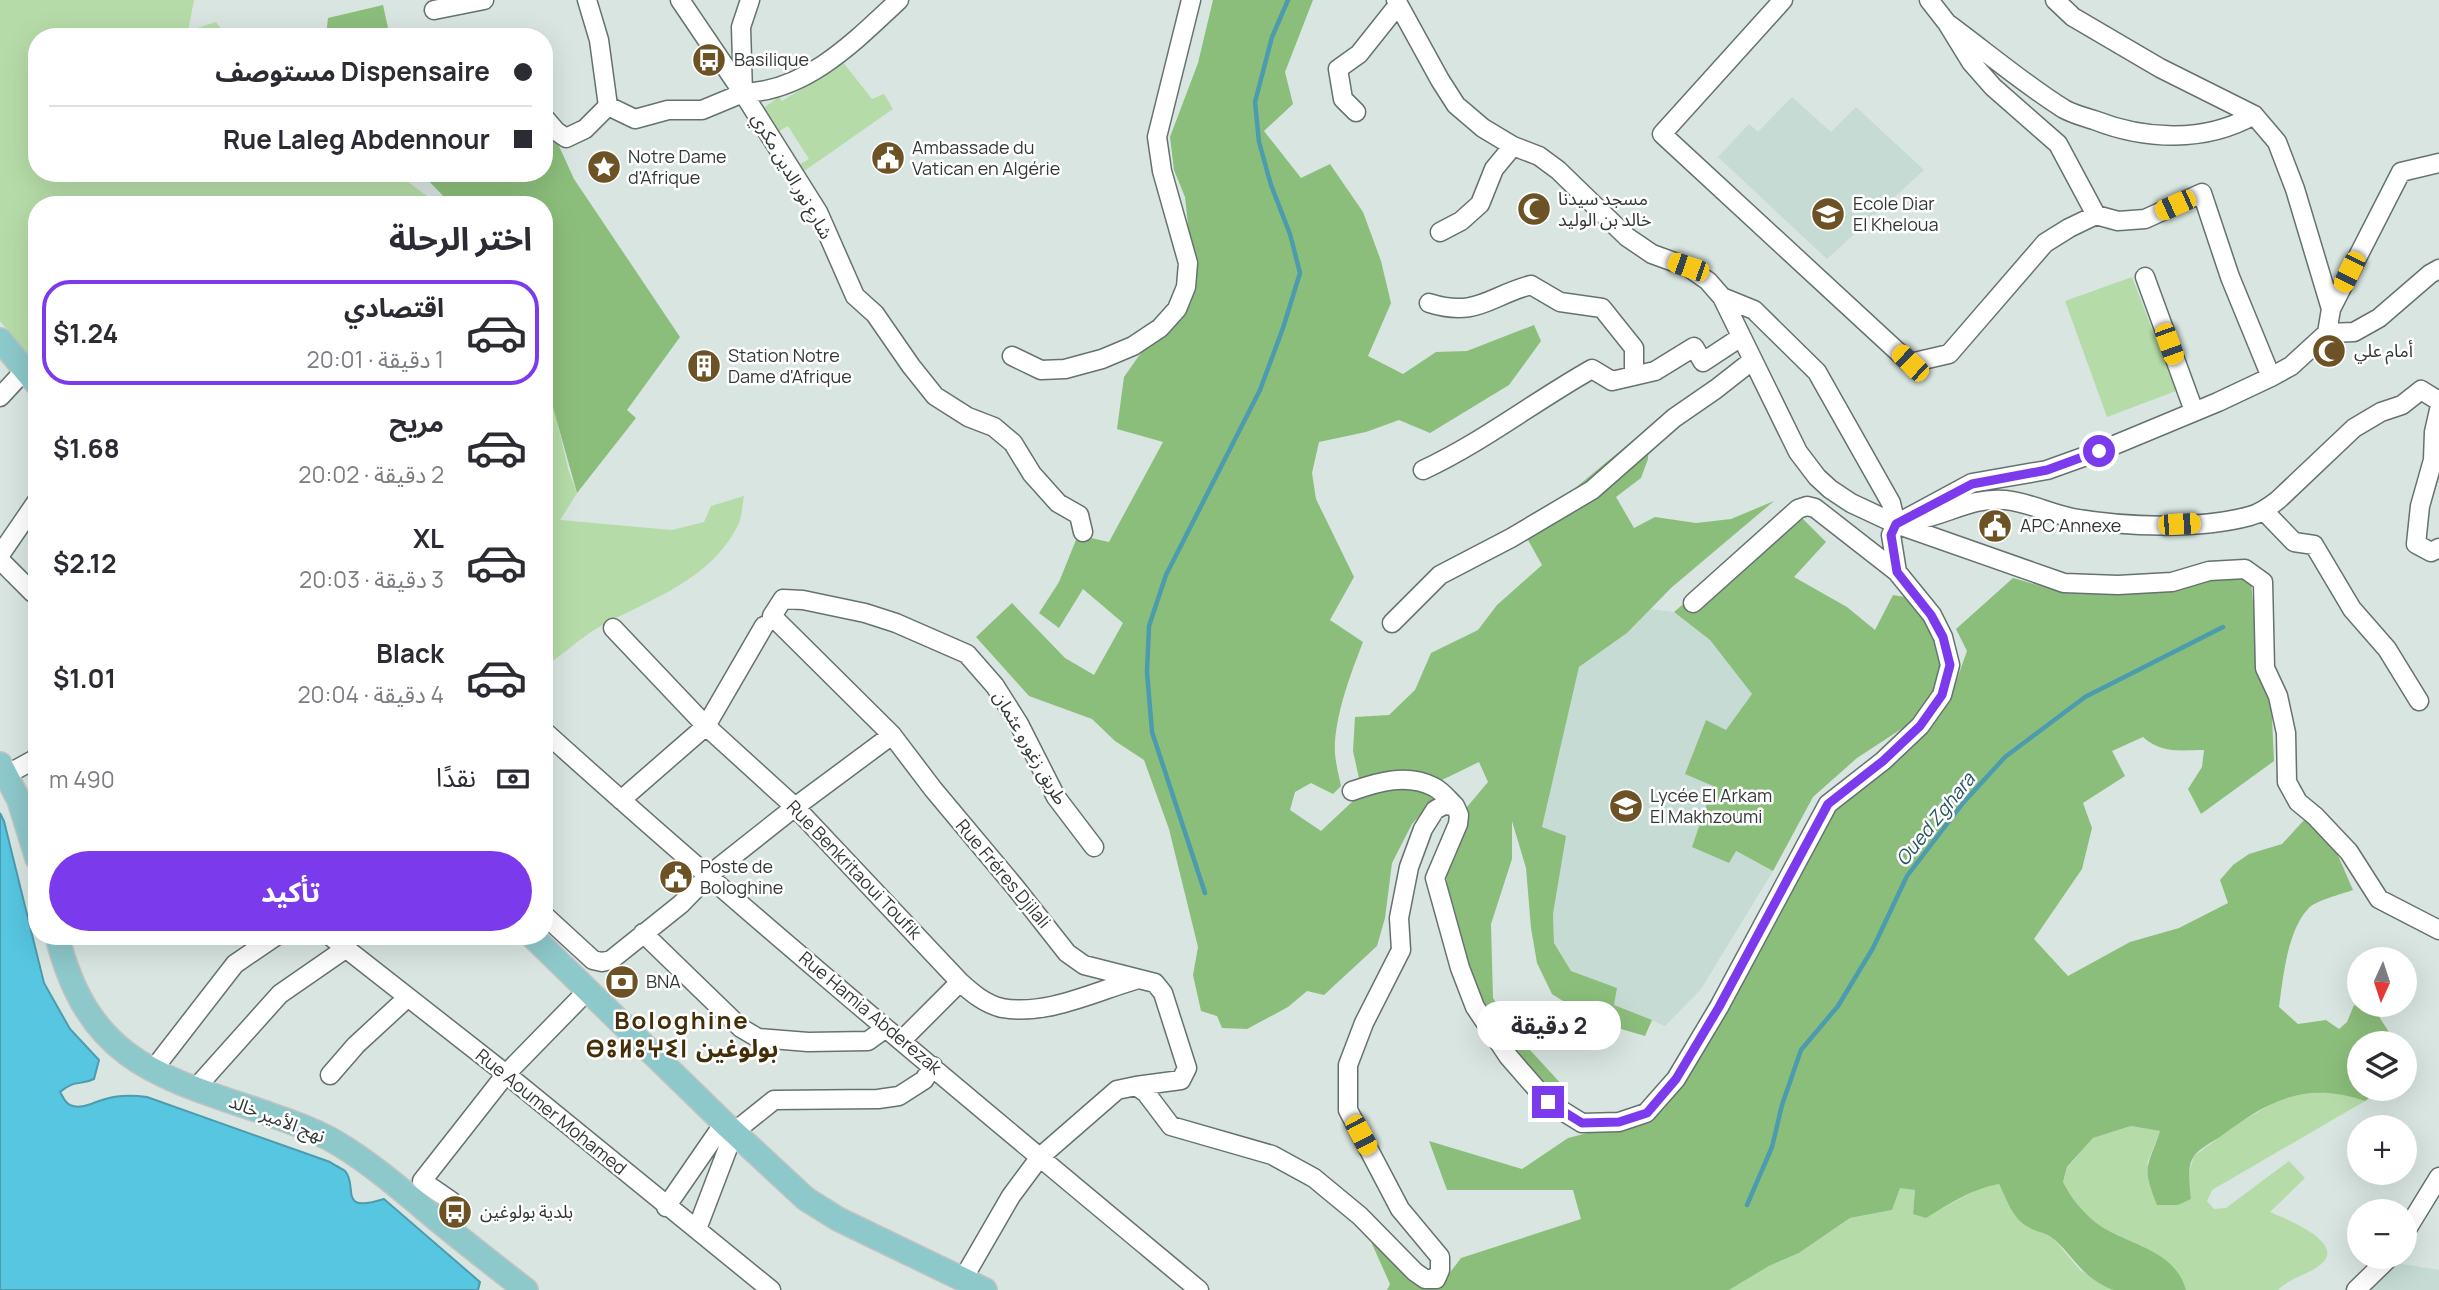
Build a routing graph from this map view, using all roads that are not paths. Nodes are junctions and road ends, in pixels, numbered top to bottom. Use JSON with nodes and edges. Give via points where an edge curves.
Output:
{"nodes":[{"id":1,"x":484,"y":0,"type":"edge"},
{"id":2,"x":587,"y":0,"type":"edge"},
{"id":3,"x":680,"y":0,"type":"edge"},
{"id":4,"x":750,"y":0,"type":"edge"},
{"id":5,"x":899,"y":0,"type":"edge"},
{"id":6,"x":1191,"y":0,"type":"edge"},
{"id":7,"x":1783,"y":0,"type":"edge"},
{"id":8,"x":1929,"y":0,"type":"edge"},
{"id":9,"x":2055,"y":0,"type":"edge"},
{"id":10,"x":1397,"y":3,"type":"edge"},
{"id":11,"x":434,"y":10,"type":"dead end"},
{"id":12,"x":1947,"y":23,"type":"junction"},
{"id":13,"x":750,"y":93,"type":"junction"},
{"id":14,"x":608,"y":106,"type":"junction"},
{"id":15,"x":1356,"y":111,"type":"dead end"},
{"id":16,"x":2254,"y":115,"type":"junction"},
{"id":17,"x":553,"y":128,"type":"edge"},
{"id":18,"x":1513,"y":146,"type":"junction"},
{"id":19,"x":2439,"y":163,"type":"edge"},
{"id":20,"x":2096,"y":215,"type":"junction"},
{"id":21,"x":1440,"y":232,"type":"dead end"},
{"id":22,"x":2439,"y":269,"type":"edge"},
{"id":23,"x":2145,"y":277,"type":"dead end"},
{"id":24,"x":1722,"y":297,"type":"junction"},
{"id":25,"x":1429,"y":303,"type":"dead end"},
{"id":26,"x":2330,"y":309,"type":"junction"},
{"id":27,"x":2327,"y":333,"type":"junction"},
{"id":28,"x":1741,"y":337,"type":"junction"},
{"id":29,"x":0,"y":340,"type":"edge"},
{"id":30,"x":1012,"y":356,"type":"dead end"},
{"id":31,"x":1753,"y":360,"type":"junction"},
{"id":32,"x":28,"y":373,"type":"edge"},
{"id":33,"x":1634,"y":376,"type":"junction"},
{"id":34,"x":2272,"y":377,"type":"junction"},
{"id":35,"x":28,"y":379,"type":"edge"},
{"id":36,"x":0,"y":397,"type":"edge"},
{"id":37,"x":2439,"y":401,"type":"edge"},
{"id":38,"x":2439,"y":410,"type":"edge"},
{"id":39,"x":2193,"y":411,"type":"junction"},
{"id":40,"x":1423,"y":470,"type":"dead end"},
{"id":41,"x":2264,"y":511,"type":"junction"},
{"id":42,"x":28,"y":515,"type":"edge"},
{"id":43,"x":1896,"y":524,"type":"junction"},
{"id":44,"x":1083,"y":533,"type":"dead end"},
{"id":45,"x":2439,"y":548,"type":"edge"},
{"id":46,"x":0,"y":558,"type":"edge"},
{"id":47,"x":1897,"y":572,"type":"junction"},
{"id":48,"x":28,"y":588,"type":"edge"},
{"id":49,"x":1693,"y":603,"type":"dead end"},
{"id":50,"x":768,"y":621,"type":"junction"},
{"id":51,"x":1392,"y":623,"type":"dead end"},
{"id":52,"x":613,"y":628,"type":"dead end"},
{"id":53,"x":2419,"y":701,"type":"dead end"},
{"id":54,"x":706,"y":726,"type":"junction"},
{"id":55,"x":892,"y":735,"type":"junction"},
{"id":56,"x":553,"y":739,"type":"edge"},
{"id":57,"x":28,"y":761,"type":"edge"},
{"id":58,"x":3,"y":769,"type":"edge"},
{"id":59,"x":1352,"y":791,"type":"dead end"},
{"id":60,"x":621,"y":800,"type":"junction"},
{"id":61,"x":1455,"y":806,"type":"junction"},
{"id":62,"x":795,"y":807,"type":"junction"},
{"id":63,"x":28,"y":829,"type":"edge"},
{"id":64,"x":1094,"y":847,"type":"dead end"},
{"id":65,"x":709,"y":875,"type":"junction"},
{"id":66,"x":553,"y":923,"type":"edge"},
{"id":67,"x":2439,"y":930,"type":"edge"},
{"id":68,"x":643,"y":933,"type":"junction"},
{"id":69,"x":59,"y":945,"type":"edge"},
{"id":70,"x":263,"y":945,"type":"edge"},
{"id":71,"x":340,"y":945,"type":"edge"},
{"id":72,"x":542,"y":945,"type":"edge"},
{"id":73,"x":345,"y":949,"type":"junction"},
{"id":74,"x":1135,"y":980,"type":"junction"},
{"id":75,"x":960,"y":982,"type":"junction"},
{"id":76,"x":589,"y":990,"type":"junction"},
{"id":77,"x":407,"y":998,"type":"junction"},
{"id":78,"x":886,"y":1028,"type":"junction"},
{"id":79,"x":901,"y":1041,"type":"junction"},
{"id":80,"x":933,"y":1066,"type":"junction"},
{"id":81,"x":152,"y":1071,"type":"junction"},
{"id":82,"x":506,"y":1074,"type":"junction"},
{"id":83,"x":330,"y":1075,"type":"dead end"},
{"id":84,"x":1136,"y":1086,"type":"junction"},
{"id":85,"x":194,"y":1090,"type":"junction"},
{"id":86,"x":729,"y":1127,"type":"junction"},
{"id":87,"x":1040,"y":1157,"type":"junction"},
{"id":88,"x":2439,"y":1177,"type":"edge"},
{"id":89,"x":666,"y":1207,"type":"junction"},
{"id":90,"x":2417,"y":1213,"type":"edge"},
{"id":91,"x":697,"y":1229,"type":"junction"},
{"id":92,"x":457,"y":1235,"type":"junction"},
{"id":93,"x":2378,"y":1269,"type":"edge"},
{"id":94,"x":963,"y":1279,"type":"junction"},
{"id":95,"x":526,"y":1290,"type":"edge"},
{"id":96,"x":771,"y":1290,"type":"edge"},
{"id":97,"x":985,"y":1290,"type":"edge"},
{"id":98,"x":1199,"y":1290,"type":"edge"},
{"id":99,"x":2356,"y":1290,"type":"edge"}],
"edges":[{"from":1,"to":11,"type":"street"},
{"from":2,"to":14,"type":"street","via":[[599,40]]},
{"from":3,"to":13,"type":"street","name":"شارع نور الدين مكري"},
{"from":4,"to":13,"type":"street","via":[[741,27]]},
{"from":5,"to":13,"type":"street","via":[[803,79]]},
{"from":6,"to":30,"type":"street","via":[[1157,137],[1188,263],[1186,287],[1177,309],[1160,328],[1133,346],[1102,359],[1041,370]]},
{"from":7,"to":20,"type":"street","via":[[1662,134],[1910,363],[1949,354],[2045,243]]},
{"from":8,"to":12,"type":"street"},
{"from":9,"to":16,"type":"street","via":[[2073,17],[2160,68]]},
{"from":10,"to":15,"type":"street","via":[[1359,54],[1338,69],[1343,99]]},
{"from":10,"to":18,"type":"street","via":[[1456,105]]},
{"from":12,"to":16,"type":"street","via":[[2066,110],[2112,127],[2156,136],[2219,131]]},
{"from":12,"to":20,"type":"street","via":[[1993,87],[2058,144]]},
{"from":13,"to":14,"type":"street","via":[[702,110],[668,110],[635,119]]},
{"from":13,"to":44,"type":"street","name":"شارع نور الدين مكري","via":[[818,212],[855,296],[875,314],[935,396],[994,427],[1013,443],[1058,503],[1079,515]]},
{"from":14,"to":17,"type":"street","via":[[585,129],[566,138]]},
{"from":16,"to":26,"type":"street","via":[[2277,142]]},
{"from":18,"to":21,"type":"street","via":[[1494,169],[1480,204]]},
{"from":18,"to":24,"type":"street","via":[[1539,156],[1628,237],[1652,254],[1688,267]]},
{"from":19,"to":26,"type":"street","via":[[2401,172]]},
{"from":20,"to":34,"type":"street","via":[[2118,221],[2145,219],[2202,193],[2230,277]]},
{"from":22,"to":27,"type":"street","via":[[2379,318],[2354,332]]},
{"from":23,"to":39,"type":"street"},
{"from":24,"to":28,"type":"street"},
{"from":24,"to":43,"type":"street","via":[[1754,310],[1817,372],[1891,503]]},
{"from":25,"to":33,"type":"street","via":[[1467,309],[1531,285],[1560,302],[1602,308],[1634,348]]},
{"from":26,"to":27,"type":"street"},
{"from":27,"to":34,"type":"street"},
{"from":28,"to":31,"type":"street"},
{"from":28,"to":33,"type":"street","via":[[1703,362],[1694,347],[1655,371]]},
{"from":29,"to":32,"type":"main road"},
{"from":31,"to":43,"type":"street","via":[[1798,452],[1817,477],[1851,503]]},
{"from":31,"to":51,"type":"street","via":[[1674,418],[1592,490],[1440,575]]},
{"from":33,"to":40,"type":"street","via":[[1612,381],[1592,369]]},
{"from":34,"to":39,"type":"street"},
{"from":35,"to":36,"type":"street"},
{"from":37,"to":41,"type":"street","via":[[2421,390],[2402,405],[2354,428]]},
{"from":38,"to":45,"type":"street","via":[[2416,544],[2431,552]]},
{"from":39,"to":43,"type":"street","via":[[2047,470],[1972,484]]},
{"from":41,"to":43,"type":"street","via":[[2152,526],[2070,517],[2007,500],[1975,500],[1935,516]]},
{"from":41,"to":53,"type":"street","via":[[2294,542],[2314,545],[2352,609],[2387,649]]},
{"from":42,"to":46,"type":"street"},
{"from":43,"to":47,"type":"street","via":[[1891,535]]},
{"from":43,"to":67,"type":"street","via":[[2064,583],[2172,582],[2209,571],[2245,569],[2263,582],[2265,668],[2278,696],[2286,733],[2287,782],[2298,802],[2349,852],[2379,899]]},
{"from":46,"to":48,"type":"street"},
{"from":47,"to":49,"type":"street","via":[[1807,506],[1798,509]]},
{"from":47,"to":61,"type":"street","via":[[1943,637],[1950,665],[1942,695],[1920,726],[1828,804],[1719,1007],[1676,1079],[1647,1113],[1619,1122],[1582,1123],[1548,1102],[1508,1056],[1475,1007],[1435,878],[1458,824]]},
{"from":50,"to":54,"type":"street"},
{"from":50,"to":55,"type":"street","name":"Rue Fréres Djilali"},
{"from":50,"to":64,"type":"street","name":"طريق زغورو عثمان","via":[[783,599],[803,600],[897,623],[967,654],[995,686],[1056,797]]},
{"from":52,"to":54,"type":"street","name":"Rue Benkritaoui Toufik"},
{"from":54,"to":60,"type":"street"},
{"from":54,"to":62,"type":"street","name":"Rue Benkritaoui Toufik"},
{"from":55,"to":62,"type":"street"},
{"from":55,"to":74,"type":"street","name":"Rue Fréres Djilali","via":[[1067,953],[1084,965]]},
{"from":56,"to":60,"type":"street","name":"Rue Hamia Abderezak"},
{"from":57,"to":58,"type":"street"},
{"from":58,"to":63,"type":"main road"},
{"from":59,"to":61,"type":"street","via":[[1382,781],[1414,780],[1436,787]]},
{"from":60,"to":65,"type":"street","name":"Rue Hamia Abderezak"},
{"from":61,"to":84,"type":"street","via":[[1435,810],[1423,829],[1409,867],[1399,918],[1401,950],[1348,1065],[1348,1110],[1400,1209],[1440,1257],[1436,1279],[1415,1272],[1360,1216],[1314,1178],[1272,1154],[1171,1125]]},
{"from":62,"to":65,"type":"street"},
{"from":62,"to":75,"type":"street","name":"Rue Benkritaoui Toufik"},
{"from":65,"to":68,"type":"street"},
{"from":65,"to":78,"type":"street","name":"Rue Hamia Abderezak"},
{"from":66,"to":68,"type":"street","via":[[593,960],[602,962],[611,960]]},
{"from":68,"to":78,"type":"street","via":[[741,1028],[758,1038],[868,1041]]},
{"from":69,"to":81,"type":"main road","name":"نهج الأمير خالد","via":[[78,994],[96,1024],[123,1052]]},
{"from":70,"to":81,"type":"street","via":[[235,964]]},
{"from":71,"to":73,"type":"street","name":"Rue Aoumer Mohamed"},
{"from":72,"to":76,"type":"main road"},
{"from":73,"to":77,"type":"street","name":"Rue Aoumer Mohamed"},
{"from":73,"to":85,"type":"street","via":[[280,994]]},
{"from":74,"to":75,"type":"street","name":"Rue Benkritaoui Toufik","via":[[1056,1005],[1025,1009],[1000,1007],[978,998]]},
{"from":74,"to":84,"type":"street","name":"Rue Fréres Djilali","via":[[1155,983],[1164,993],[1187,1068],[1181,1080]]},
{"from":75,"to":79,"type":"street"},
{"from":76,"to":82,"type":"street"},
{"from":76,"to":86,"type":"main road"},
{"from":77,"to":82,"type":"street","name":"Rue Aoumer Mohamed"},
{"from":77,"to":83,"type":"street"},
{"from":78,"to":79,"type":"street","name":"Rue Hamia Abderezak"},
{"from":79,"to":80,"type":"street","name":"Rue Hamia Abderezak"},
{"from":80,"to":86,"type":"street","via":[[924,1080],[899,1096],[774,1100]]},
{"from":80,"to":87,"type":"street","name":"Rue Hamia Abderezak"},
{"from":81,"to":85,"type":"main road","name":"نهج الأمير خالد"},
{"from":82,"to":89,"type":"street","name":"Rue Aoumer Mohamed"},
{"from":82,"to":92,"type":"street","via":[[422,1181],[451,1201]]},
{"from":84,"to":87,"type":"street","via":[[1117,1090]]},
{"from":85,"to":92,"type":"main road","name":"نهج الأمير خالد","via":[[335,1141]]},
{"from":86,"to":89,"type":"street"},
{"from":86,"to":91,"type":"street"},
{"from":86,"to":94,"type":"main road","via":[[806,1199]]},
{"from":87,"to":94,"type":"street","via":[[1011,1196]]},
{"from":87,"to":98,"type":"street","name":"Rue Hamia Abderezak"},
{"from":88,"to":90,"type":"street"},
{"from":89,"to":91,"type":"street","name":"Rue Aoumer Mohamed"},
{"from":91,"to":96,"type":"street","name":"Rue Aoumer Mohamed"},
{"from":92,"to":95,"type":"main road","name":"نهج الأمير خالد"},
{"from":93,"to":99,"type":"street"},
{"from":94,"to":97,"type":"main road"}]}
